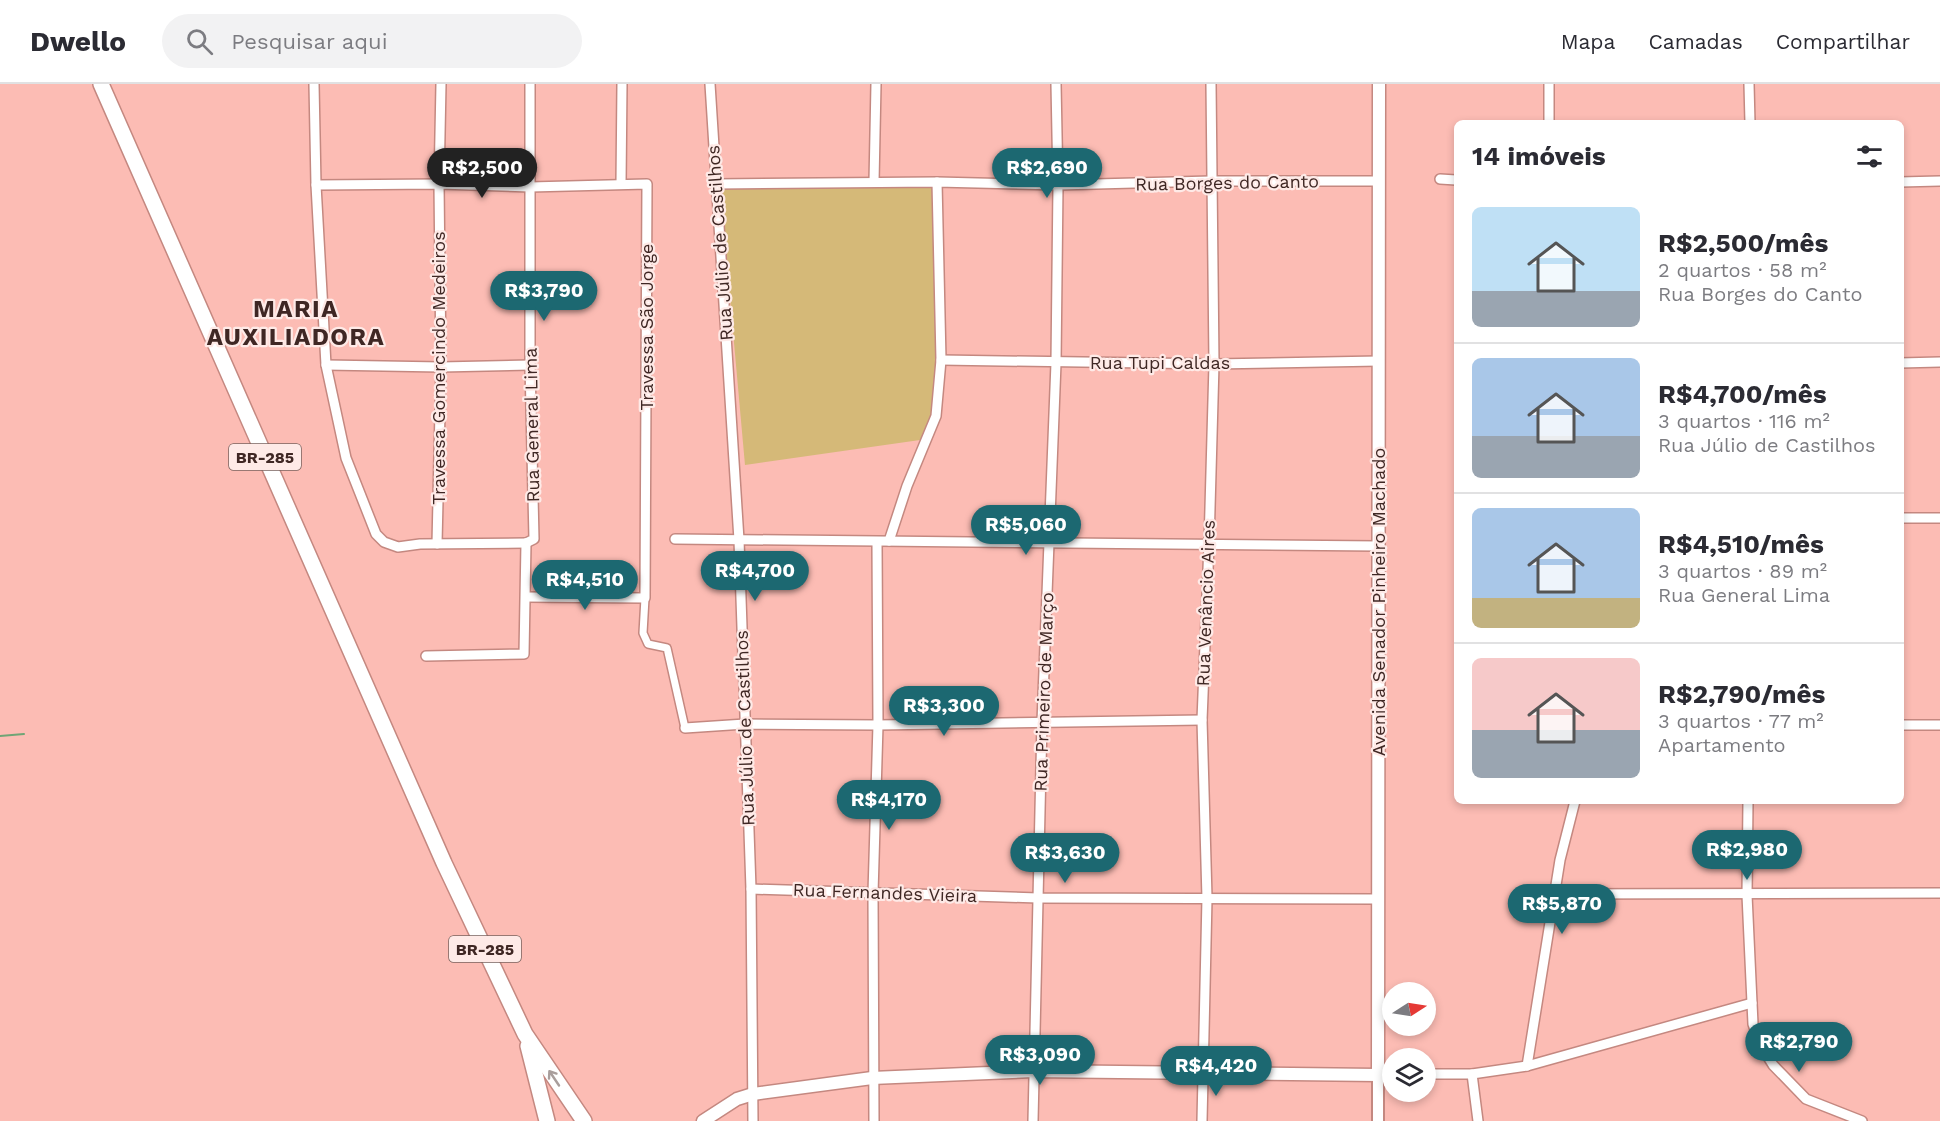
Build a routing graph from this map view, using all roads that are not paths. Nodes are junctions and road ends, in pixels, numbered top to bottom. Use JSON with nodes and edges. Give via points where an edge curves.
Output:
{"nodes":[{"id":1,"x":101,"y":84,"type":"edge"},
{"id":2,"x":314,"y":84,"type":"edge"},
{"id":3,"x":441,"y":84,"type":"edge"},
{"id":4,"x":530,"y":84,"type":"edge"},
{"id":5,"x":622,"y":84,"type":"edge"},
{"id":6,"x":710,"y":84,"type":"edge"},
{"id":7,"x":876,"y":84,"type":"edge"},
{"id":8,"x":1056,"y":84,"type":"edge"},
{"id":9,"x":1211,"y":84,"type":"edge"},
{"id":10,"x":1378,"y":84,"type":"edge"},
{"id":11,"x":1549,"y":84,"type":"edge"},
{"id":12,"x":1749,"y":84,"type":"edge"},
{"id":13,"x":1549,"y":120,"type":"edge"},
{"id":14,"x":1750,"y":120,"type":"edge"},
{"id":15,"x":1440,"y":178,"type":"dead end"},
{"id":16,"x":1454,"y":180,"type":"edge"},
{"id":17,"x":1211,"y":181,"type":"junction"},
{"id":18,"x":1378,"y":181,"type":"junction"},
{"id":19,"x":1940,"y":181,"type":"edge"},
{"id":20,"x":874,"y":182,"type":"junction"},
{"id":21,"x":937,"y":182,"type":"junction"},
{"id":22,"x":1904,"y":182,"type":"edge"},
{"id":23,"x":716,"y":183,"type":"junction"},
{"id":24,"x":439,"y":184,"type":"junction"},
{"id":25,"x":621,"y":184,"type":"junction"},
{"id":26,"x":316,"y":185,"type":"junction"},
{"id":27,"x":1058,"y":186,"type":"junction"},
{"id":28,"x":530,"y":187,"type":"junction"},
{"id":29,"x":941,"y":360,"type":"junction"},
{"id":30,"x":1379,"y":361,"type":"junction"},
{"id":31,"x":1940,"y":362,"type":"edge"},
{"id":32,"x":1056,"y":363,"type":"junction"},
{"id":33,"x":1904,"y":363,"type":"edge"},
{"id":34,"x":1214,"y":364,"type":"junction"},
{"id":35,"x":530,"y":365,"type":"junction"},
{"id":36,"x":326,"y":366,"type":"junction"},
{"id":37,"x":441,"y":367,"type":"junction"},
{"id":38,"x":1904,"y":518,"type":"edge"},
{"id":39,"x":1940,"y":518,"type":"edge"},
{"id":40,"x":675,"y":539,"type":"dead end"},
{"id":41,"x":739,"y":540,"type":"junction"},
{"id":42,"x":878,"y":542,"type":"junction"},
{"id":43,"x":888,"y":542,"type":"junction"},
{"id":44,"x":526,"y":543,"type":"junction"},
{"id":45,"x":1049,"y":543,"type":"junction"},
{"id":46,"x":437,"y":544,"type":"junction"},
{"id":47,"x":1209,"y":544,"type":"junction"},
{"id":48,"x":1378,"y":546,"type":"junction"},
{"id":49,"x":526,"y":597,"type":"junction"},
{"id":50,"x":645,"y":598,"type":"junction"},
{"id":51,"x":426,"y":656,"type":"dead end"},
{"id":52,"x":1202,"y":720,"type":"junction"},
{"id":53,"x":1042,"y":722,"type":"junction"},
{"id":54,"x":745,"y":724,"type":"junction"},
{"id":55,"x":878,"y":725,"type":"junction"},
{"id":56,"x":1904,"y":725,"type":"edge"},
{"id":57,"x":1940,"y":725,"type":"edge"},
{"id":58,"x":685,"y":728,"type":"joint"},
{"id":59,"x":1574,"y":804,"type":"edge"},
{"id":60,"x":1748,"y":804,"type":"edge"},
{"id":61,"x":751,"y":889,"type":"junction"},
{"id":62,"x":873,"y":893,"type":"junction"},
{"id":63,"x":1940,"y":893,"type":"edge"},
{"id":64,"x":1555,"y":894,"type":"junction"},
{"id":65,"x":1747,"y":895,"type":"junction"},
{"id":66,"x":1038,"y":898,"type":"junction"},
{"id":67,"x":1207,"y":898,"type":"junction"},
{"id":68,"x":1379,"y":899,"type":"junction"},
{"id":69,"x":1752,"y":1003,"type":"junction"},
{"id":70,"x":525,"y":1034,"type":"junction"},
{"id":71,"x":1527,"y":1066,"type":"junction"},
{"id":72,"x":1033,"y":1071,"type":"junction"},
{"id":73,"x":1202,"y":1074,"type":"junction"},
{"id":74,"x":1436,"y":1074,"type":"edge"},
{"id":75,"x":1472,"y":1074,"type":"junction"},
{"id":76,"x":1378,"y":1075,"type":"junction"},
{"id":77,"x":1382,"y":1075,"type":"edge"},
{"id":78,"x":872,"y":1078,"type":"junction"},
{"id":79,"x":753,"y":1094,"type":"junction"},
{"id":80,"x":547,"y":1121,"type":"edge"},
{"id":81,"x":584,"y":1121,"type":"edge"},
{"id":82,"x":703,"y":1121,"type":"edge"},
{"id":83,"x":753,"y":1121,"type":"edge"},
{"id":84,"x":873,"y":1121,"type":"edge"},
{"id":85,"x":1033,"y":1121,"type":"edge"},
{"id":86,"x":1202,"y":1121,"type":"edge"},
{"id":87,"x":1378,"y":1121,"type":"edge"},
{"id":88,"x":1478,"y":1121,"type":"edge"},
{"id":89,"x":1862,"y":1121,"type":"edge"}],
"edges":[{"from":1,"to":70,"type":"highway","number":"BR-285","via":[[444,863]]},
{"from":2,"to":26,"type":"street"},
{"from":3,"to":24,"type":"street","name":"Travessa Gomercindo Medeiros"},
{"from":4,"to":28,"type":"street","name":"Rua General Lima"},
{"from":5,"to":25,"type":"street"},
{"from":6,"to":23,"type":"street","name":"Rua Júlio de Castilhos"},
{"from":7,"to":20,"type":"street"},
{"from":8,"to":27,"type":"street","name":"Rua Primeiro de Março"},
{"from":9,"to":17,"type":"street","name":"Rua Venâncio Aires"},
{"from":10,"to":18,"type":"main road","name":"Avenida Senador Pinheiro Machado"},
{"from":11,"to":13,"type":"street"},
{"from":12,"to":14,"type":"street"},
{"from":15,"to":16,"type":"street"},
{"from":17,"to":18,"type":"street","name":"Rua Borges do Canto"},
{"from":17,"to":27,"type":"street","name":"Rua Borges do Canto"},
{"from":17,"to":34,"type":"street","name":"Rua Venâncio Aires"},
{"from":18,"to":30,"type":"main road","name":"Avenida Senador Pinheiro Machado"},
{"from":19,"to":22,"type":"street"},
{"from":20,"to":21,"type":"street","name":"Rua Borges do Canto"},
{"from":20,"to":23,"type":"street","name":"Rua Borges do Canto"},
{"from":21,"to":27,"type":"street","name":"Rua Borges do Canto"},
{"from":21,"to":29,"type":"street"},
{"from":23,"to":41,"type":"street","name":"Rua Júlio de Castilhos"},
{"from":24,"to":26,"type":"street"},
{"from":24,"to":28,"type":"street"},
{"from":24,"to":37,"type":"street","name":"Travessa Gomercindo Medeiros"},
{"from":25,"to":28,"type":"street"},
{"from":25,"to":50,"type":"street","name":"Travessa São Jorge","via":[[647,184]]},
{"from":26,"to":36,"type":"street"},
{"from":27,"to":32,"type":"street","name":"Rua Primeiro de Março"},
{"from":28,"to":35,"type":"street","name":"Rua General Lima"},
{"from":29,"to":32,"type":"street","name":"Rua Tupi Caldas"},
{"from":29,"to":43,"type":"street","via":[[936,416]]},
{"from":30,"to":34,"type":"street","name":"Rua Tupi Caldas"},
{"from":30,"to":48,"type":"main road","name":"Avenida Senador Pinheiro Machado"},
{"from":31,"to":33,"type":"street"},
{"from":32,"to":34,"type":"street","name":"Rua Tupi Caldas"},
{"from":32,"to":45,"type":"street","name":"Rua Primeiro de Março"},
{"from":34,"to":47,"type":"street","name":"Rua Venâncio Aires"},
{"from":35,"to":37,"type":"street"},
{"from":35,"to":44,"type":"street","name":"Rua General Lima","via":[[534,539]]},
{"from":36,"to":37,"type":"street"},
{"from":36,"to":46,"type":"street","via":[[346,458],[376,534],[398,547]]},
{"from":37,"to":46,"type":"street","name":"Travessa Gomercindo Medeiros"},
{"from":38,"to":39,"type":"street"},
{"from":40,"to":41,"type":"street"},
{"from":41,"to":42,"type":"street"},
{"from":41,"to":54,"type":"street","name":"Rua Júlio de Castilhos"},
{"from":42,"to":43,"type":"street"},
{"from":42,"to":55,"type":"street"},
{"from":43,"to":45,"type":"street"},
{"from":44,"to":46,"type":"street"},
{"from":44,"to":49,"type":"street","name":"Rua General Lima"},
{"from":45,"to":47,"type":"street"},
{"from":45,"to":53,"type":"street","name":"Rua Primeiro de Março"},
{"from":47,"to":48,"type":"street"},
{"from":47,"to":52,"type":"street","name":"Rua Venâncio Aires"},
{"from":48,"to":68,"type":"main road","name":"Avenida Senador Pinheiro Machado"},
{"from":49,"to":50,"type":"street"},
{"from":49,"to":51,"type":"street","name":"Rua General Lima","via":[[524,654]]},
{"from":50,"to":58,"type":"street","via":[[643,633],[648,644],[668,648]]},
{"from":52,"to":53,"type":"street"},
{"from":52,"to":67,"type":"street","name":"Rua Venâncio Aires"},
{"from":53,"to":55,"type":"street"},
{"from":53,"to":66,"type":"street","name":"Rua Primeiro de Março"},
{"from":54,"to":55,"type":"street"},
{"from":54,"to":58,"type":"street"},
{"from":54,"to":61,"type":"street","name":"Rua Júlio de Castilhos"},
{"from":55,"to":62,"type":"street"},
{"from":56,"to":57,"type":"street"},
{"from":59,"to":64,"type":"street"},
{"from":60,"to":65,"type":"street"},
{"from":61,"to":62,"type":"street","name":"Rua Fernandes Vieira"},
{"from":61,"to":79,"type":"street","name":"Rua Júlio de Castilhos"},
{"from":62,"to":66,"type":"street","name":"Rua Fernandes Vieira"},
{"from":62,"to":78,"type":"street"},
{"from":63,"to":65,"type":"street"},
{"from":64,"to":65,"type":"street"},
{"from":64,"to":71,"type":"street"},
{"from":65,"to":69,"type":"street"},
{"from":66,"to":67,"type":"street","name":"Rua Fernandes Vieira"},
{"from":66,"to":72,"type":"street","name":"Rua Primeiro de Março"},
{"from":67,"to":68,"type":"street","name":"Rua Fernandes Vieira"},
{"from":67,"to":73,"type":"street","name":"Rua Venâncio Aires"},
{"from":68,"to":76,"type":"main road","name":"Avenida Senador Pinheiro Machado"},
{"from":69,"to":71,"type":"street"},
{"from":69,"to":89,"type":"street","via":[[1753,1024],[1773,1065],[1806,1099]]},
{"from":70,"to":80,"type":"highway","number":"BR-285"},
{"from":81,"to":70,"type":"highway","number":"BR-285","one_way":true},
{"from":71,"to":75,"type":"street"},
{"from":72,"to":73,"type":"main road"},
{"from":72,"to":78,"type":"main road"},
{"from":72,"to":85,"type":"street","name":"Rua Primeiro de Março"},
{"from":73,"to":76,"type":"main road"},
{"from":73,"to":86,"type":"street","name":"Rua Venâncio Aires"},
{"from":74,"to":75,"type":"street"},
{"from":75,"to":88,"type":"street"},
{"from":76,"to":77,"type":"street"},
{"from":76,"to":87,"type":"street","name":"Avenida Senador Pinheiro Machado"},
{"from":78,"to":79,"type":"main road"},
{"from":78,"to":84,"type":"street"},
{"from":79,"to":82,"type":"main road","via":[[737,1099]]},
{"from":79,"to":83,"type":"street","name":"Rua Júlio de Castilhos"}]}
